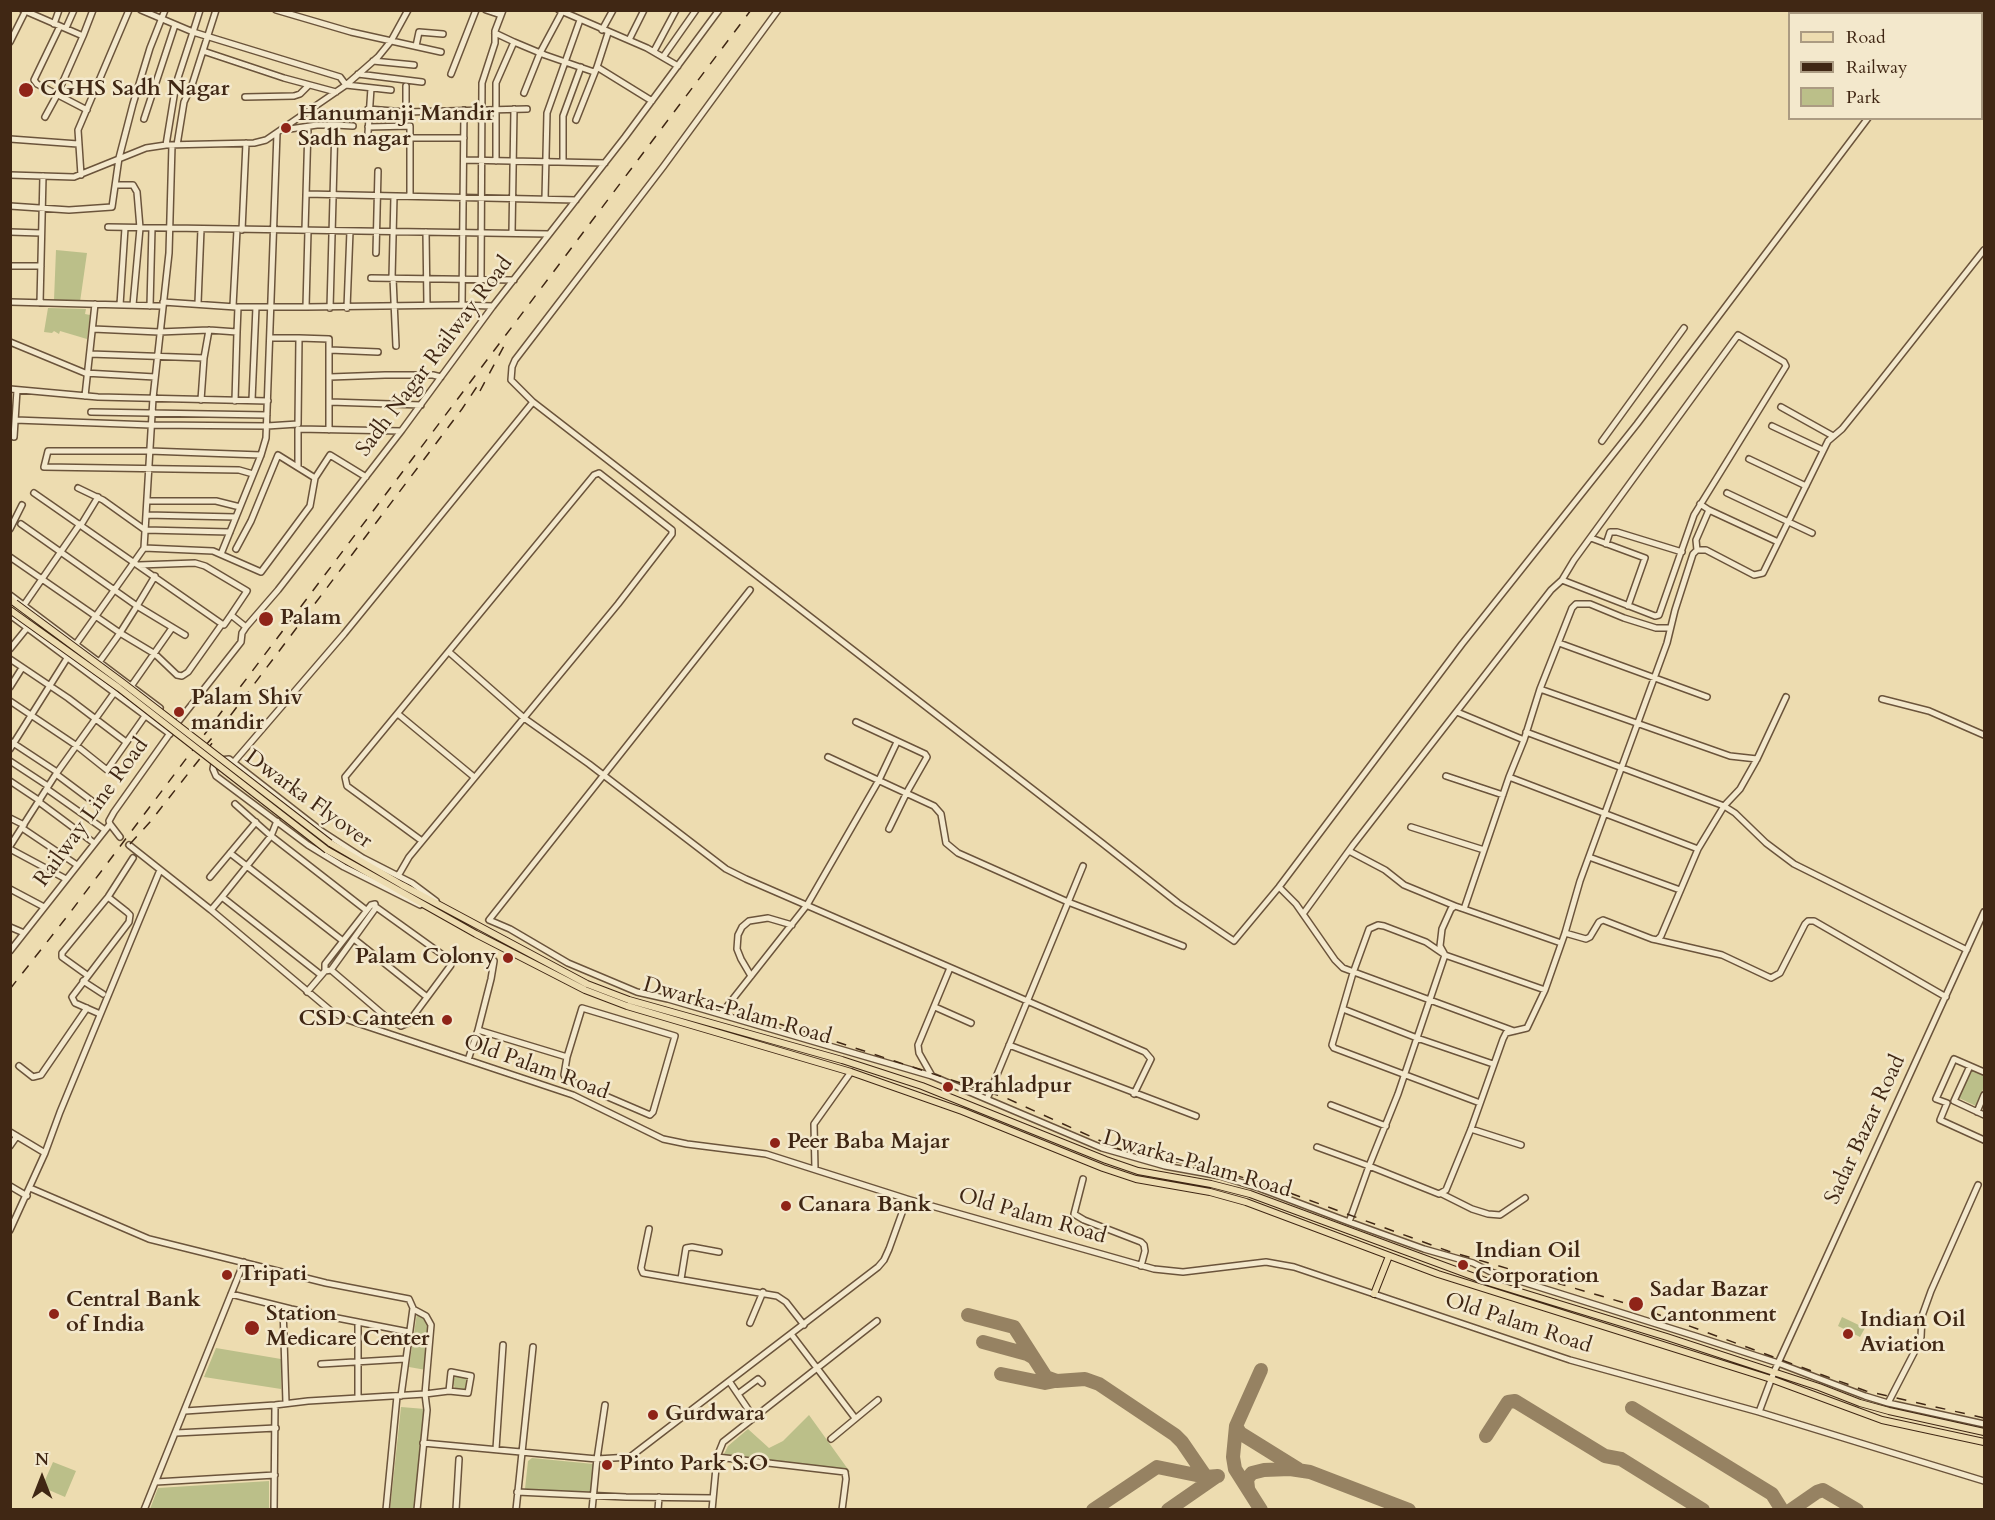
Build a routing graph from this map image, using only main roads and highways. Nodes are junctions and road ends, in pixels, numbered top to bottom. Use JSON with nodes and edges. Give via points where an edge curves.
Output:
{"nodes":[{"id":1,"x":12,"y":599,"type":"edge"},
{"id":2,"x":10,"y":610,"type":"edge"},
{"id":3,"x":425,"y":901,"type":"junction"},
{"id":4,"x":448,"y":909,"type":"joint"},
{"id":5,"x":446,"y":917,"type":"joint"},
{"id":6,"x":1389,"y":1256,"type":"junction"},
{"id":7,"x":1374,"y":1294,"type":"road end"},
{"id":8,"x":1772,"y":1375,"type":"junction"},
{"id":9,"x":1984,"y":1432,"type":"edge"},
{"id":10,"x":1984,"y":1442,"type":"edge"}],
"edges":[{"from":1,"to":3,"type":"main road","name":"Dwarka Flyover","bridge":true,"via":[[321,837]]},
{"from":2,"to":3,"type":"main road","name":"Dwarka Flyover","bridge":true,"via":[[119,688],[327,850]]},
{"from":3,"to":4,"type":"main road","name":"Dwarka Flyover"},
{"from":3,"to":5,"type":"main road","name":"Dwarka Flyover"},
{"from":4,"to":8,"type":"main road","name":"Dwarka-Palam Road","via":[[587,984],[629,1000],[922,1086],[1138,1171],[1250,1194],[1491,1283],[1667,1337]]},
{"from":5,"to":6,"type":"main road","name":"Dwarka-Palam Road","via":[[575,985],[616,1002],[851,1072],[962,1111],[1103,1168],[1136,1179],[1246,1202]]},
{"from":6,"to":7,"type":"main road"},
{"from":6,"to":8,"type":"main road","name":"Dwarka-Palam Road","via":[[1488,1291]]},
{"from":8,"to":9,"type":"main road","name":"Dwarka-Palam Road","via":[[1888,1411]]},
{"from":8,"to":10,"type":"main road","via":[[1882,1420]]}]}
